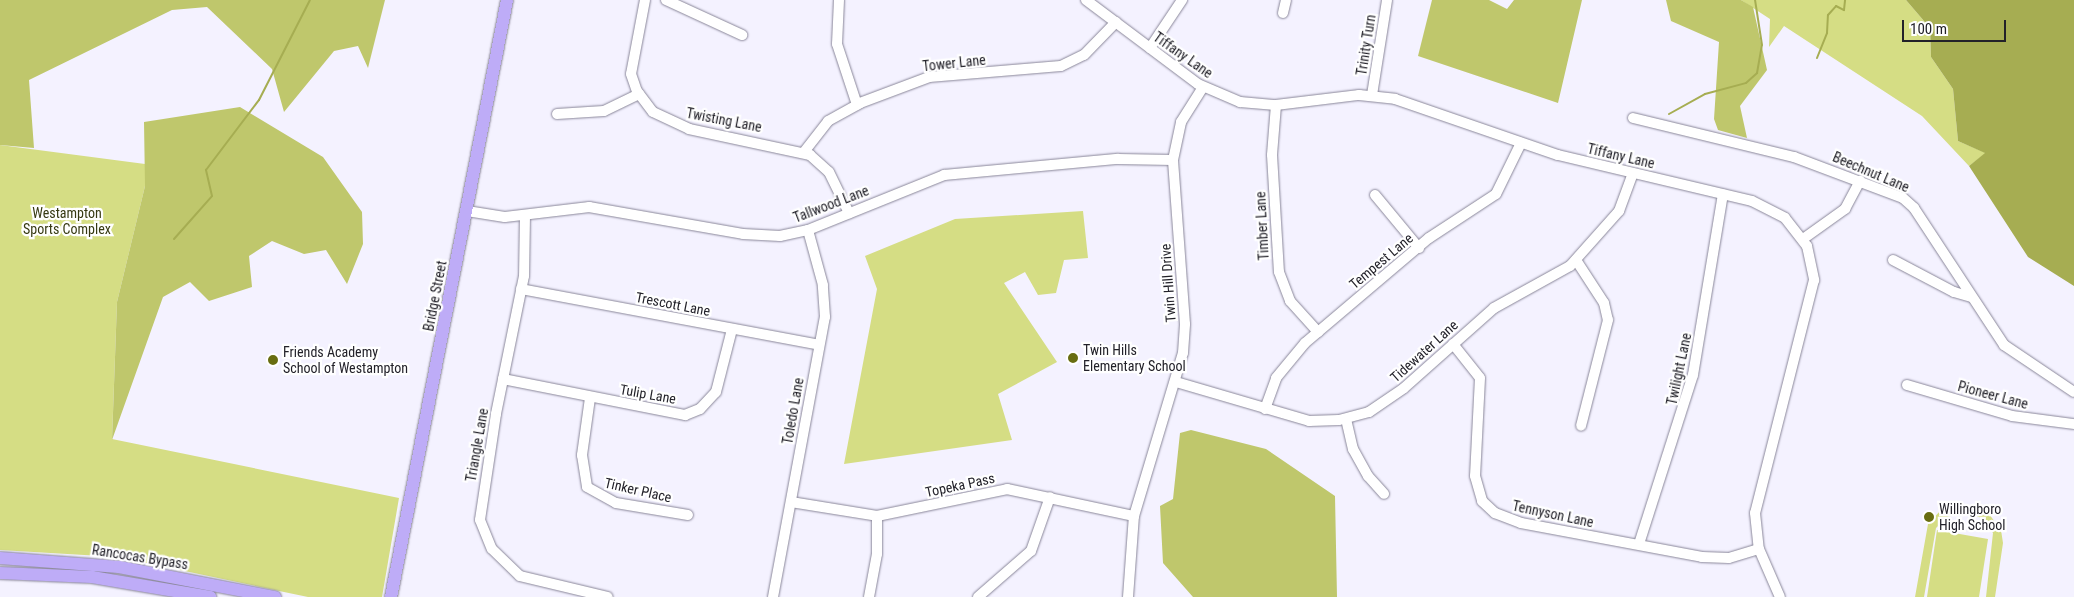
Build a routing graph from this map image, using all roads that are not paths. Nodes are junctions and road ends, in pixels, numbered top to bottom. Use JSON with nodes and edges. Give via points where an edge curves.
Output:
{"nodes":[{"id":1,"x":507,"y":0,"type":"edge"},
{"id":2,"x":645,"y":0,"type":"edge"},
{"id":3,"x":666,"y":0,"type":"edge"},
{"id":4,"x":839,"y":0,"type":"edge"},
{"id":5,"x":1086,"y":0,"type":"edge"},
{"id":6,"x":1182,"y":0,"type":"edge"},
{"id":7,"x":1286,"y":0,"type":"edge"},
{"id":8,"x":1387,"y":0,"type":"edge"},
{"id":9,"x":1283,"y":13,"type":"dead end"},
{"id":10,"x":1116,"y":22,"type":"junction"},
{"id":11,"x":742,"y":35,"type":"dead end"},
{"id":12,"x":1150,"y":48,"type":"junction"},
{"id":13,"x":1203,"y":86,"type":"junction"},
{"id":14,"x":638,"y":94,"type":"junction"},
{"id":15,"x":1372,"y":95,"type":"junction"},
{"id":16,"x":857,"y":105,"type":"junction"},
{"id":17,"x":1276,"y":105,"type":"junction"},
{"id":18,"x":558,"y":114,"type":"dead end"},
{"id":19,"x":1633,"y":118,"type":"dead end"},
{"id":20,"x":1522,"y":143,"type":"junction"},
{"id":21,"x":804,"y":152,"type":"junction"},
{"id":22,"x":1173,"y":160,"type":"junction"},
{"id":23,"x":1633,"y":173,"type":"junction"},
{"id":24,"x":1860,"y":181,"type":"junction"},
{"id":25,"x":1723,"y":194,"type":"junction"},
{"id":26,"x":1375,"y":195,"type":"dead end"},
{"id":27,"x":467,"y":211,"type":"junction"},
{"id":28,"x":849,"y":213,"type":"junction"},
{"id":29,"x":525,"y":216,"type":"junction"},
{"id":30,"x":808,"y":230,"type":"junction"},
{"id":31,"x":1803,"y":239,"type":"junction"},
{"id":32,"x":1419,"y":248,"type":"junction"},
{"id":33,"x":1576,"y":260,"type":"junction"},
{"id":34,"x":1893,"y":260,"type":"dead end"},
{"id":35,"x":521,"y":289,"type":"junction"},
{"id":36,"x":1971,"y":297,"type":"junction"},
{"id":37,"x":732,"y":329,"type":"junction"},
{"id":38,"x":1318,"y":332,"type":"junction"},
{"id":39,"x":1453,"y":344,"type":"junction"},
{"id":40,"x":819,"y":345,"type":"junction"},
{"id":41,"x":503,"y":379,"type":"junction"},
{"id":42,"x":1176,"y":382,"type":"junction"},
{"id":43,"x":1907,"y":385,"type":"dead end"},
{"id":44,"x":2074,"y":392,"type":"edge"},
{"id":45,"x":590,"y":398,"type":"junction"},
{"id":46,"x":1265,"y":409,"type":"junction"},
{"id":47,"x":1346,"y":419,"type":"junction"},
{"id":48,"x":2074,"y":424,"type":"edge"},
{"id":49,"x":1581,"y":426,"type":"dead end"},
{"id":50,"x":1384,"y":494,"type":"dead end"},
{"id":51,"x":1050,"y":497,"type":"junction"},
{"id":52,"x":791,"y":502,"type":"junction"},
{"id":53,"x":688,"y":515,"type":"dead end"},
{"id":54,"x":876,"y":516,"type":"junction"},
{"id":55,"x":1134,"y":516,"type":"junction"},
{"id":56,"x":1639,"y":544,"type":"junction"},
{"id":57,"x":1759,"y":549,"type":"junction"},
{"id":58,"x":0,"y":558,"type":"edge"},
{"id":59,"x":0,"y":573,"type":"edge"},
{"id":60,"x":210,"y":597,"type":"edge"},
{"id":61,"x":275,"y":597,"type":"edge"},
{"id":62,"x":391,"y":597,"type":"edge"},
{"id":63,"x":608,"y":597,"type":"edge"},
{"id":64,"x":773,"y":597,"type":"edge"},
{"id":65,"x":869,"y":597,"type":"edge"},
{"id":66,"x":978,"y":597,"type":"edge"},
{"id":67,"x":1128,"y":597,"type":"edge"},
{"id":68,"x":1780,"y":597,"type":"edge"}],
"edges":[{"from":1,"to":27,"type":"main road","name":"Bridge Street"},
{"from":2,"to":14,"type":"street","via":[[631,64]]},
{"from":3,"to":11,"type":"street"},
{"from":4,"to":16,"type":"street","via":[[837,44]]},
{"from":5,"to":10,"type":"street","name":"Tiffany Lane"},
{"from":6,"to":12,"type":"street"},
{"from":7,"to":9,"type":"street"},
{"from":8,"to":15,"type":"street","name":"Trinity Turn"},
{"from":10,"to":12,"type":"street","name":"Tiffany Lane"},
{"from":10,"to":16,"type":"street","name":"Tower Lane","via":[[1084,55],[1061,66],[929,77]]},
{"from":12,"to":13,"type":"street","name":"Tiffany Lane"},
{"from":13,"to":17,"type":"street","name":"Tiffany Lane","via":[[1240,102]]},
{"from":13,"to":22,"type":"street","name":"Twin Hill Drive","via":[[1181,122]]},
{"from":14,"to":18,"type":"street","via":[[604,110]]},
{"from":14,"to":21,"type":"street","name":"Twisting Lane","via":[[669,122]]},
{"from":15,"to":17,"type":"street","name":"Tiffany Lane"},
{"from":15,"to":20,"type":"street","name":"Tiffany Lane","via":[[1429,109]]},
{"from":16,"to":21,"type":"street","name":"Tower Lane","via":[[828,121]]},
{"from":17,"to":38,"type":"street","name":"Timber Lane","via":[[1272,154],[1279,272],[1290,302]]},
{"from":19,"to":24,"type":"street","name":"Beechnut Lane","via":[[1794,156]]},
{"from":20,"to":23,"type":"street","name":"Tiffany Lane"},
{"from":20,"to":32,"type":"street","name":"Tempest Lane","via":[[1496,194]]},
{"from":21,"to":28,"type":"street","name":"Twisting Lane","via":[[829,172]]},
{"from":22,"to":28,"type":"street","name":"Tallwood Lane","via":[[1118,159],[950,174],[921,181]]},
{"from":22,"to":42,"type":"street","name":"Twin Hill Drive","via":[[1185,324]]},
{"from":23,"to":25,"type":"street","name":"Tiffany Lane"},
{"from":23,"to":33,"type":"street","name":"Tidewater Lane","via":[[1619,211]]},
{"from":24,"to":31,"type":"street","via":[[1844,210]]},
{"from":24,"to":36,"type":"street","name":"Beechnut Lane","via":[[1911,205]]},
{"from":25,"to":31,"type":"street","name":"Tiffany Lane","via":[[1776,211]]},
{"from":25,"to":56,"type":"street","name":"Twilight Lane","via":[[1694,370],[1674,444],[1645,517]]},
{"from":26,"to":32,"type":"street"},
{"from":27,"to":29,"type":"street","name":"Tallwood Lane","via":[[489,217]]},
{"from":27,"to":62,"type":"main road","name":"Bridge Street"},
{"from":28,"to":30,"type":"street","name":"Tallwood Lane"},
{"from":29,"to":30,"type":"street","name":"Tallwood Lane","via":[[589,207],[755,236]]},
{"from":29,"to":35,"type":"street","name":"Triangle Lane"},
{"from":30,"to":40,"type":"street","name":"Toledo Lane","via":[[825,295]]},
{"from":31,"to":57,"type":"street","name":"Tiffany Lane","via":[[1813,263],[1813,292],[1755,513]]},
{"from":32,"to":38,"type":"street","name":"Tempest Lane"},
{"from":33,"to":39,"type":"street","name":"Tidewater Lane","via":[[1494,308]]},
{"from":33,"to":49,"type":"street","via":[[1604,303],[1608,320]]},
{"from":34,"to":36,"type":"street","via":[[1954,292]]},
{"from":35,"to":37,"type":"street","name":"Trescott Lane"},
{"from":35,"to":41,"type":"street","name":"Triangle Lane"},
{"from":36,"to":44,"type":"street","name":"Beechnut Lane","via":[[2010,351]]},
{"from":37,"to":40,"type":"street","name":"Trescott Lane"},
{"from":37,"to":45,"type":"street","name":"Tulip Lane","via":[[716,392],[693,413],[669,413]]},
{"from":38,"to":46,"type":"street","name":"Tempest Lane","via":[[1279,372]]},
{"from":39,"to":47,"type":"street","name":"Tidewater Lane","via":[[1388,402]]},
{"from":39,"to":56,"type":"street","name":"Tennyson Lane","via":[[1480,378],[1475,476],[1488,508],[1522,523]]},
{"from":40,"to":52,"type":"street","name":"Toledo Lane"},
{"from":41,"to":45,"type":"street","name":"Tulip Lane"},
{"from":41,"to":63,"type":"street","name":"Triangle Lane","via":[[480,509],[487,540],[504,565],[520,576]]},
{"from":42,"to":46,"type":"street","name":"Tidewater Lane"},
{"from":42,"to":55,"type":"street","name":"Twin Hill Drive"},
{"from":43,"to":48,"type":"street","name":"Pioneer Lane","via":[[2012,416]]},
{"from":45,"to":53,"type":"street","name":"Tinker Place","via":[[581,463],[587,487],[616,502]]},
{"from":46,"to":47,"type":"street","name":"Tidewater Lane","via":[[1314,421]]},
{"from":47,"to":50,"type":"street","via":[[1353,449]]},
{"from":51,"to":54,"type":"street","name":"Topeka Pass","via":[[1007,489]]},
{"from":51,"to":55,"type":"street","name":"Topeka Pass"},
{"from":51,"to":66,"type":"street","via":[[1031,551]]},
{"from":52,"to":54,"type":"street","name":"Topeka Pass"},
{"from":52,"to":64,"type":"street","name":"Toledo Lane"},
{"from":54,"to":65,"type":"street","via":[[877,545]]},
{"from":55,"to":67,"type":"street","name":"Twin Hill Drive"},
{"from":56,"to":57,"type":"street","name":"Tennyson Lane","via":[[1721,559]]},
{"from":57,"to":68,"type":"street","name":"Tiffany Lane"},
{"from":58,"to":61,"type":"main road","name":"Rancocas Bypass","via":[[119,567]]},
{"from":59,"to":60,"type":"main road","name":"Rancocas Bypass","via":[[92,577]]}]}
